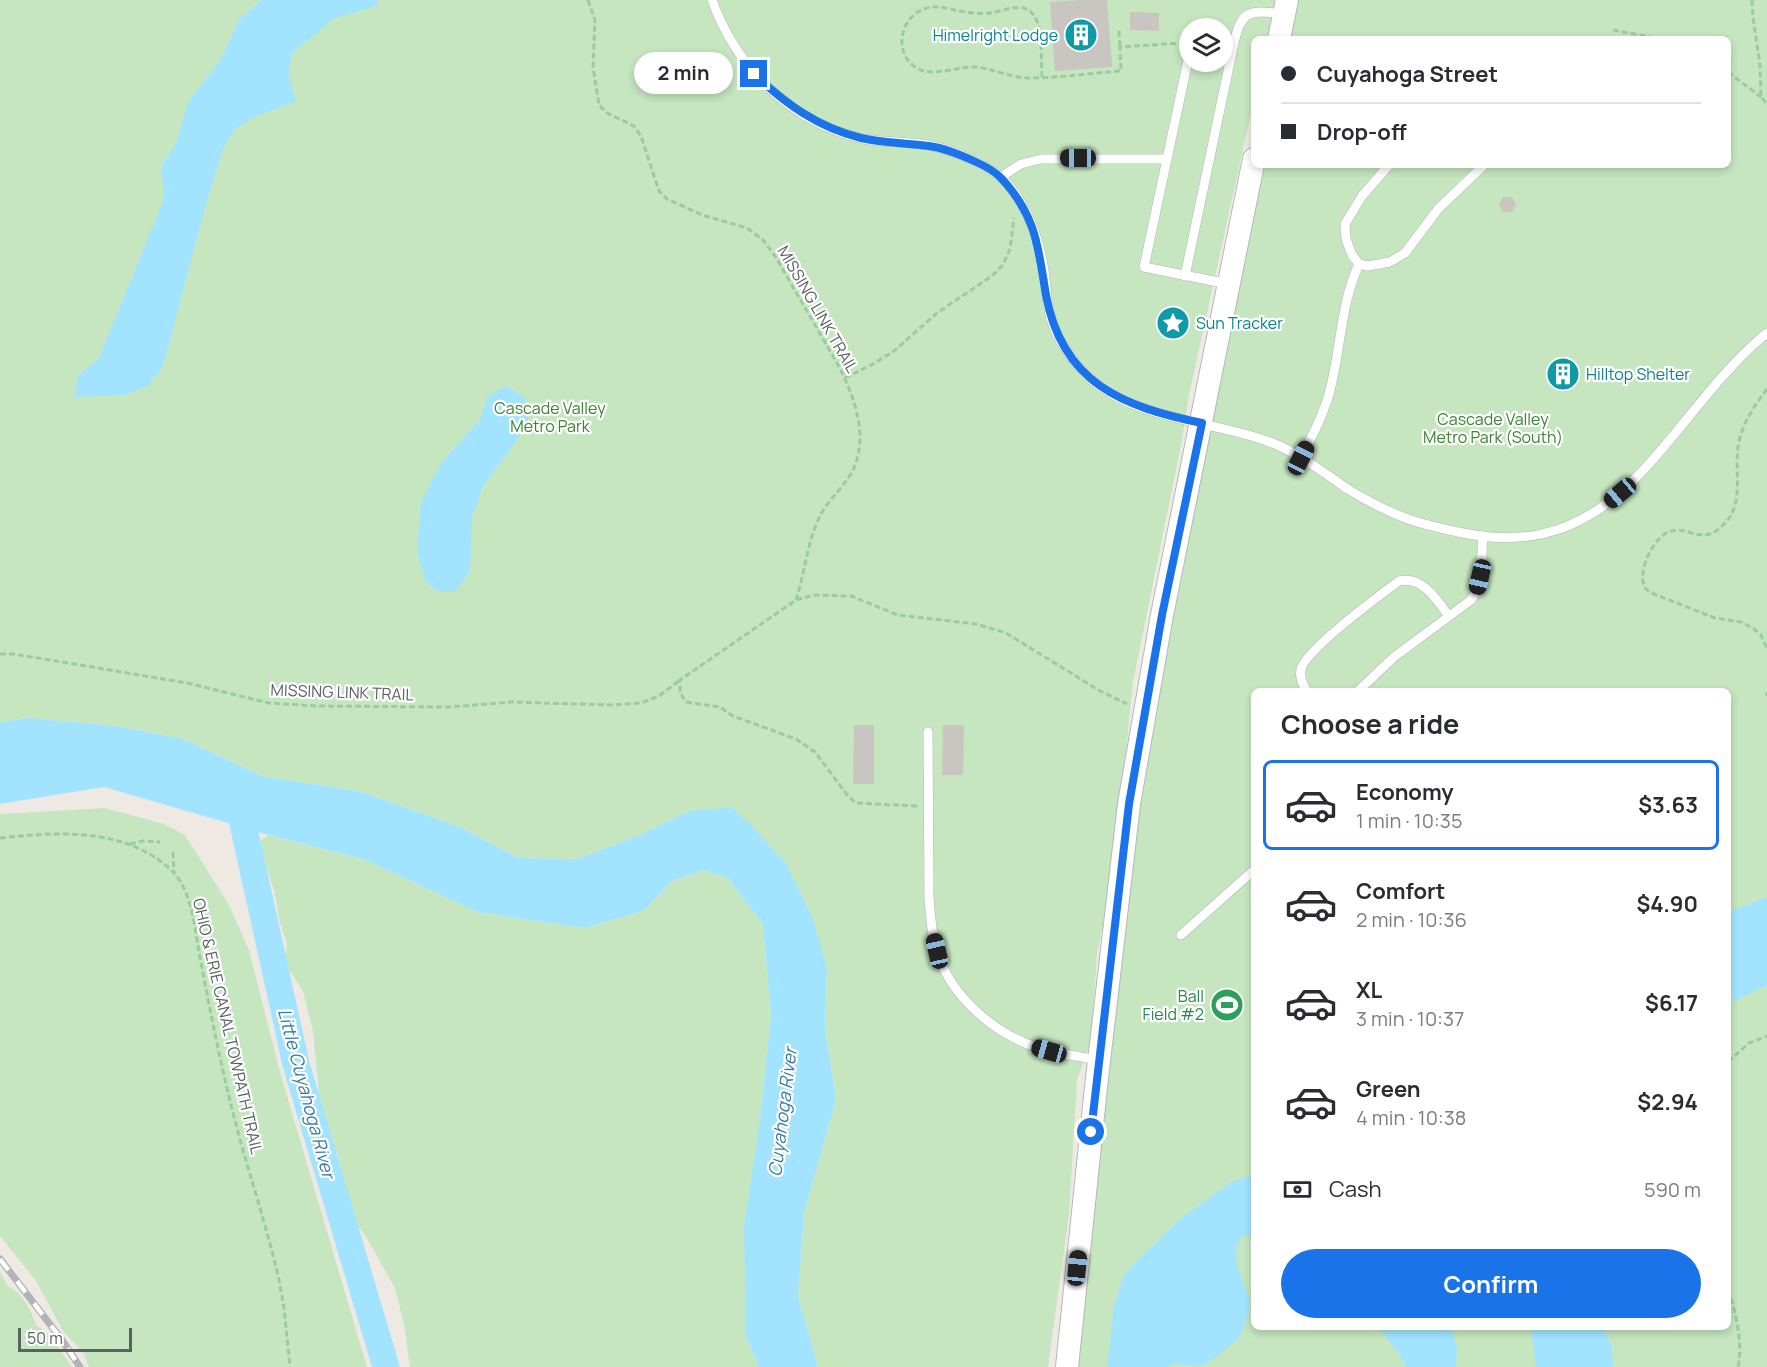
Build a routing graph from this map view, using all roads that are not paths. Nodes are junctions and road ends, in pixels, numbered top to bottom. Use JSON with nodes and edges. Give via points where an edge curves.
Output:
{"nodes":[{"id":1,"x":712,"y":0,"type":"edge"},
{"id":2,"x":1285,"y":7,"type":"edge"},
{"id":3,"x":1280,"y":36,"type":"edge"},
{"id":4,"x":1233,"y":47,"type":"edge"},
{"id":5,"x":1186,"y":72,"type":"edge"},
{"id":6,"x":1228,"y":72,"type":"edge"},
{"id":7,"x":1167,"y":159,"type":"junction"},
{"id":8,"x":1252,"y":168,"type":"edge"},
{"id":9,"x":1386,"y":168,"type":"edge"},
{"id":10,"x":1481,"y":168,"type":"edge"},
{"id":11,"x":1001,"y":177,"type":"junction"},
{"id":12,"x":1359,"y":264,"type":"junction"},
{"id":13,"x":1185,"y":276,"type":"junction"},
{"id":14,"x":1229,"y":285,"type":"junction"},
{"id":15,"x":1767,"y":333,"type":"edge"},
{"id":16,"x":1202,"y":423,"type":"junction"},
{"id":17,"x":1301,"y":458,"type":"junction"},
{"id":18,"x":1483,"y":536,"type":"junction"},
{"id":19,"x":1449,"y":616,"type":"junction"},
{"id":20,"x":1305,"y":688,"type":"edge"},
{"id":21,"x":1361,"y":688,"type":"edge"},
{"id":22,"x":928,"y":732,"type":"dead end"},
{"id":23,"x":1251,"y":873,"type":"edge"},
{"id":24,"x":1181,"y":935,"type":"dead end"},
{"id":25,"x":1099,"y":1060,"type":"junction"},
{"id":26,"x":1067,"y":1367,"type":"edge"}],
"edges":[{"from":1,"to":11,"type":"lane","via":[[733,45],[754,74],[801,113],[863,138],[957,153]]},
{"from":2,"to":3,"type":"street"},
{"from":2,"to":4,"type":"lane","via":[[1249,13],[1240,22]]},
{"from":5,"to":7,"type":"lane"},
{"from":6,"to":13,"type":"lane"},
{"from":7,"to":11,"type":"lane","via":[[1041,159],[1021,164]]},
{"from":7,"to":13,"type":"lane","via":[[1144,267]]},
{"from":8,"to":14,"type":"street"},
{"from":9,"to":12,"type":"lane","via":[[1345,224],[1346,239]]},
{"from":10,"to":12,"type":"lane","via":[[1438,209],[1405,253],[1377,266]]},
{"from":11,"to":16,"type":"lane","via":[[1032,225],[1052,320],[1064,347],[1080,368],[1121,400]]},
{"from":12,"to":17,"type":"lane","via":[[1346,303],[1329,393]]},
{"from":13,"to":14,"type":"lane"},
{"from":14,"to":16,"type":"street"},
{"from":15,"to":18,"type":"lane","via":[[1709,390],[1636,478],[1600,509],[1568,528],[1550,533],[1530,537]]},
{"from":16,"to":17,"type":"lane","via":[[1262,439]]},
{"from":16,"to":25,"type":"street","via":[[1162,615],[1129,804]]},
{"from":17,"to":18,"type":"lane","via":[[1350,490],[1407,519]]},
{"from":18,"to":19,"type":"lane","via":[[1477,592]]},
{"from":19,"to":20,"type":"lane","via":[[1426,588],[1408,579],[1399,581],[1305,661],[1300,674]]},
{"from":19,"to":21,"type":"lane","via":[[1394,657]]},
{"from":22,"to":25,"type":"lane","via":[[930,922],[944,970],[978,1012],[1011,1037],[1049,1051]]},
{"from":23,"to":24,"type":"lane"},
{"from":25,"to":26,"type":"street"}]}
